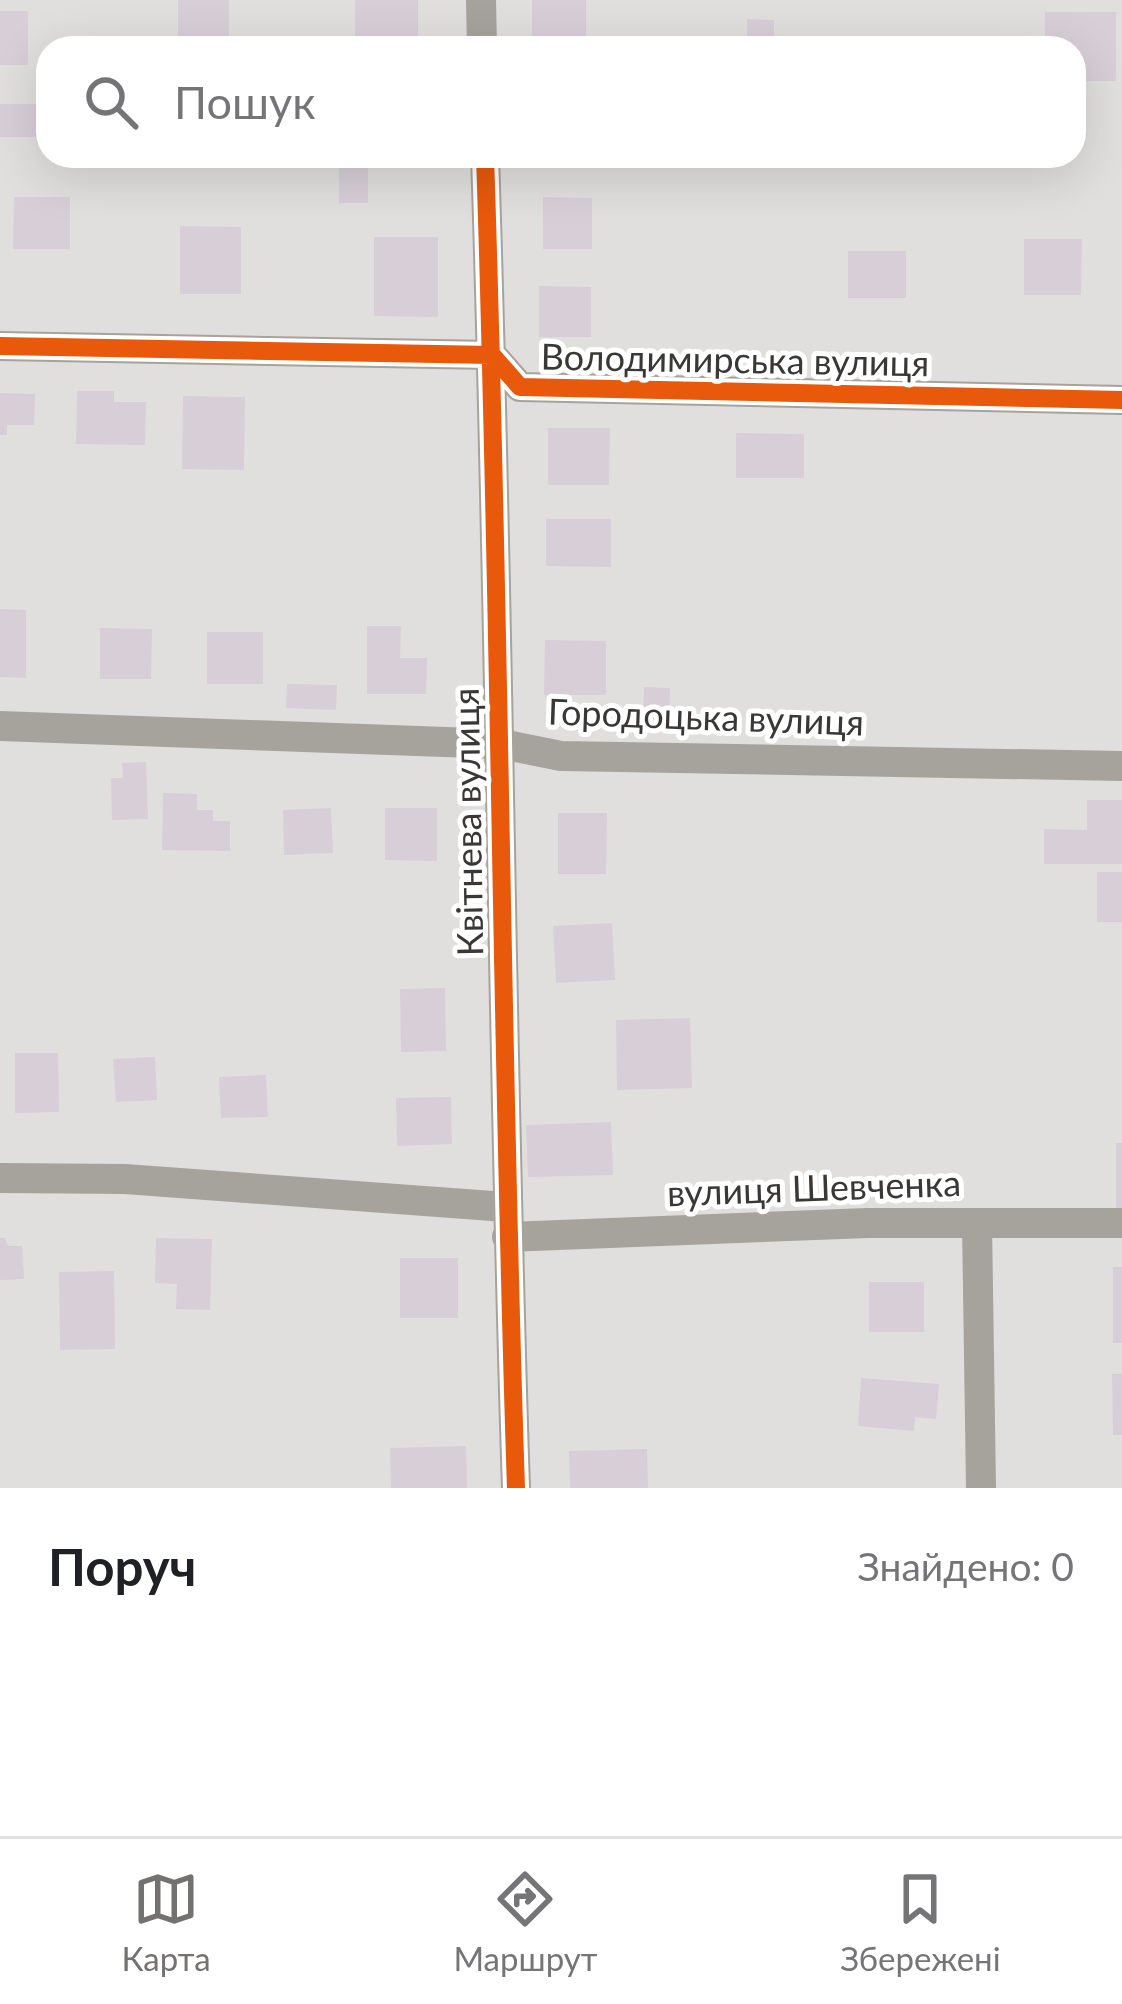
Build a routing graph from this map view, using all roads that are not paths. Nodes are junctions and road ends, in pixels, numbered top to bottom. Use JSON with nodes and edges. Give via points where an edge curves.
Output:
{"nodes":[{"id":1,"x":481,"y":0,"type":"edge"},
{"id":2,"x":482,"y":36,"type":"edge"},
{"id":3,"x":485,"y":168,"type":"edge"},
{"id":4,"x":0,"y":346,"type":"edge"},
{"id":5,"x":492,"y":355,"type":"junction"},
{"id":6,"x":1122,"y":400,"type":"edge"},
{"id":7,"x":0,"y":726,"type":"edge"},
{"id":8,"x":500,"y":744,"type":"junction"},
{"id":9,"x":1122,"y":766,"type":"edge"},
{"id":10,"x":0,"y":1178,"type":"edge"},
{"id":11,"x":507,"y":1222,"type":"junction"},
{"id":12,"x":977,"y":1223,"type":"junction"},
{"id":13,"x":1122,"y":1223,"type":"edge"},
{"id":14,"x":516,"y":1488,"type":"edge"},
{"id":15,"x":981,"y":1488,"type":"edge"}],
"edges":[{"from":1,"to":2,"type":"street"},
{"from":3,"to":5,"type":"street","name":"Квітнева вулиця"},
{"from":4,"to":5,"type":"street","name":"Володимирська вулиця"},
{"from":5,"to":6,"type":"street","name":"Володимирська вулиця","via":[[520,387]]},
{"from":5,"to":8,"type":"street","name":"Квітнева вулиця"},
{"from":7,"to":8,"type":"street","name":"Городоцька вулиця"},
{"from":8,"to":9,"type":"street","name":"Городоцька вулиця","via":[[561,756]]},
{"from":8,"to":11,"type":"street","name":"Квітнева вулиця"},
{"from":10,"to":11,"type":"street","name":"вулиця Шевченка","via":[[124,1179]]},
{"from":11,"to":12,"type":"street","name":"вулиця Шевченка"},
{"from":11,"to":14,"type":"street","name":"Квітнева вулиця"},
{"from":12,"to":13,"type":"street","name":"вулиця Шевченка"},
{"from":12,"to":15,"type":"street"}]}
